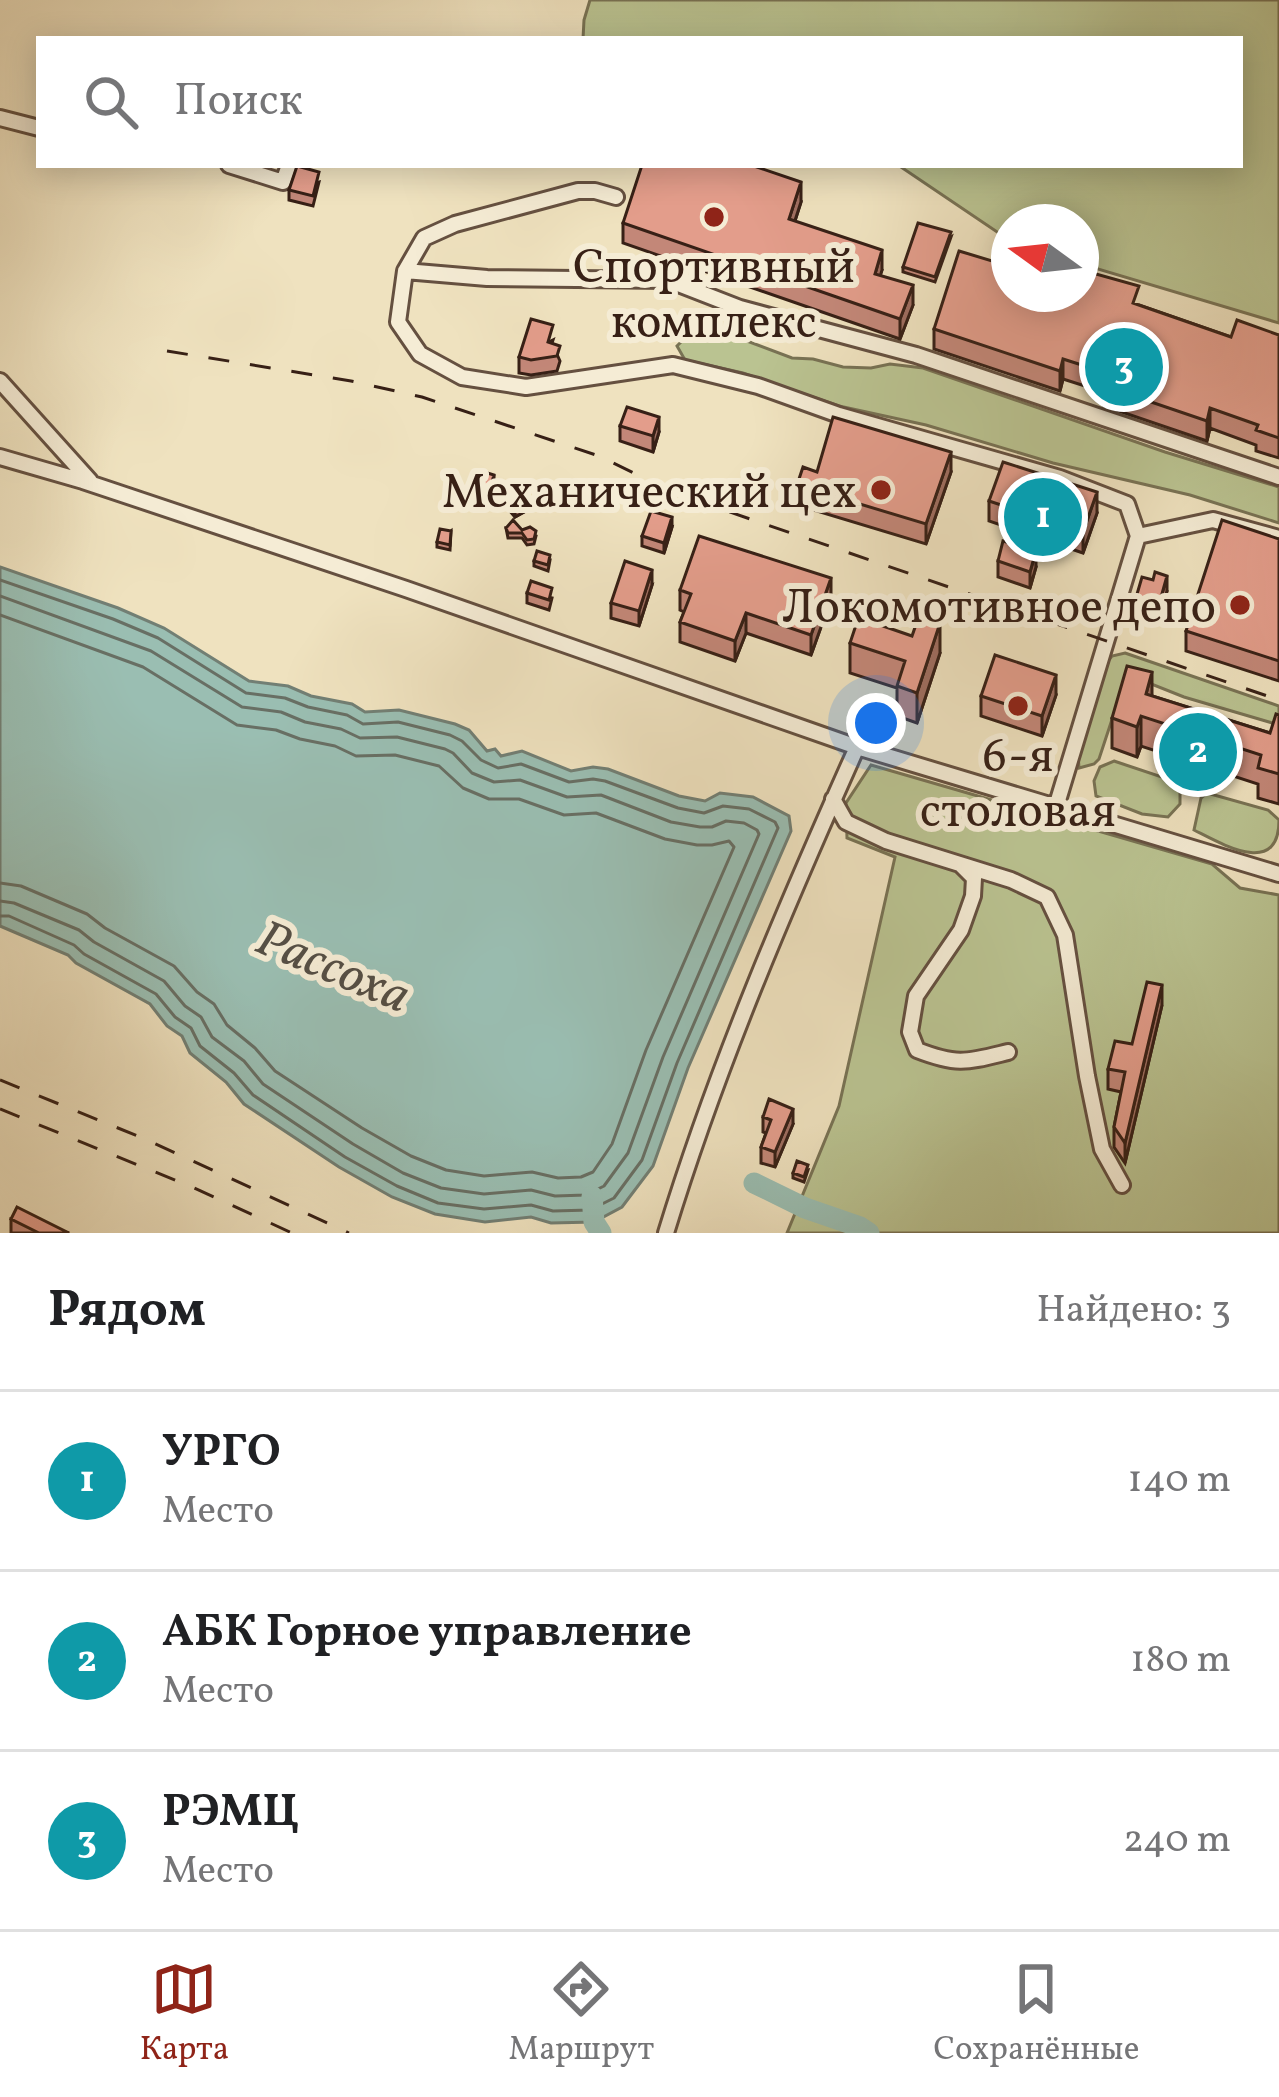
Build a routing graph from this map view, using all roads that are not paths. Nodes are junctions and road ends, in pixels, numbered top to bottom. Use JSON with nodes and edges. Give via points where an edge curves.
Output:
{"nodes":[{"id":1,"x":0,"y":118,"type":"edge"},
{"id":2,"x":36,"y":127,"type":"edge"},
{"id":3,"x":239,"y":168,"type":"edge"},
{"id":4,"x":288,"y":168,"type":"edge"},
{"id":5,"x":616,"y":196,"type":"dead end"},
{"id":6,"x":405,"y":271,"type":"junction"},
{"id":7,"x":0,"y":381,"type":"edge"},
{"id":8,"x":0,"y":458,"type":"edge"},
{"id":9,"x":1279,"y":477,"type":"edge"},
{"id":10,"x":94,"y":484,"type":"junction"},
{"id":11,"x":1138,"y":536,"type":"junction"},
{"id":12,"x":1279,"y":538,"type":"edge"},
{"id":13,"x":856,"y":746,"type":"junction"},
{"id":14,"x":833,"y":799,"type":"junction"},
{"id":15,"x":1056,"y":806,"type":"junction"},
{"id":16,"x":962,"y":866,"type":"junction"},
{"id":17,"x":1276,"y":875,"type":"edge"},
{"id":18,"x":1008,"y":1052,"type":"dead end"},
{"id":19,"x":1122,"y":1185,"type":"dead end"},
{"id":20,"x":666,"y":1233,"type":"edge"}],
"edges":[{"from":1,"to":2,"type":"street"},
{"from":3,"to":4,"type":"street","via":[[283,182]]},
{"from":5,"to":6,"type":"street","via":[[578,191],[455,224],[424,238]]},
{"from":6,"to":9,"type":"street","via":[[668,280]]},
{"from":6,"to":11,"type":"street","via":[[398,322],[419,354],[462,377],[526,387],[673,365],[1060,478],[1127,504]]},
{"from":7,"to":10,"type":"street"},
{"from":8,"to":10,"type":"street"},
{"from":10,"to":13,"type":"street"},
{"from":11,"to":12,"type":"street","via":[[1213,520]]},
{"from":11,"to":15,"type":"street"},
{"from":13,"to":14,"type":"street"},
{"from":13,"to":15,"type":"street"},
{"from":14,"to":16,"type":"street","via":[[846,822]]},
{"from":14,"to":20,"type":"street","via":[[774,932]]},
{"from":15,"to":17,"type":"street"},
{"from":16,"to":18,"type":"street","via":[[974,878],[973,896],[962,930],[916,996],[910,1032],[917,1050],[941,1060],[963,1064]]},
{"from":16,"to":19,"type":"street","via":[[1047,897],[1065,935],[1102,1150]]}]}
